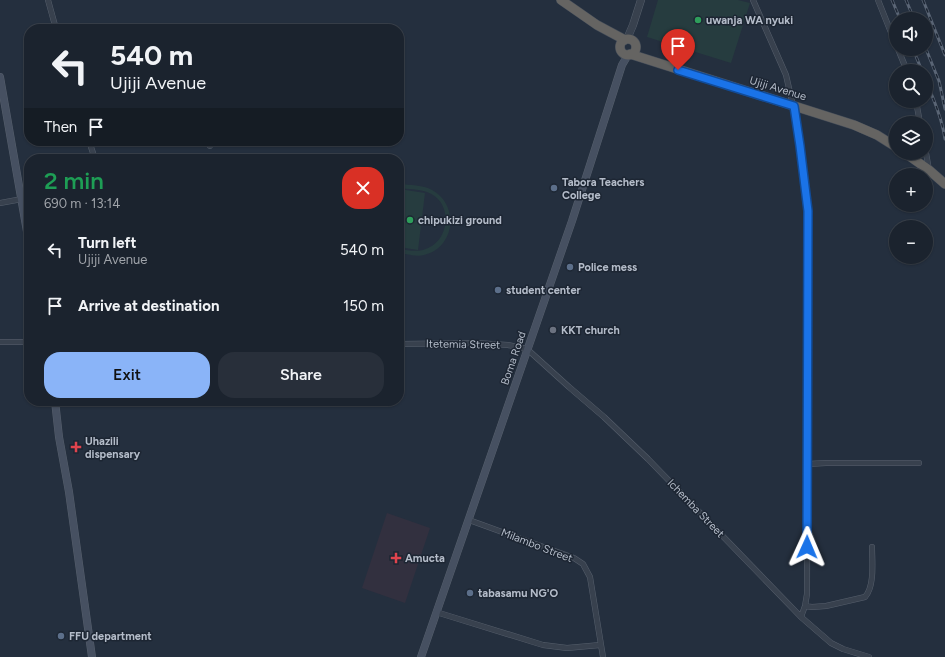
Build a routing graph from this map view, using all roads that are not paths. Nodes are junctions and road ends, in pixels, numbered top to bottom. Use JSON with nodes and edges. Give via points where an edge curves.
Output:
{"nodes":[{"id":1,"x":48,"y":0,"type":"edge"},
{"id":2,"x":561,"y":0,"type":"edge"},
{"id":3,"x":641,"y":0,"type":"edge"},
{"id":4,"x":753,"y":0,"type":"edge"},
{"id":5,"x":878,"y":0,"type":"edge"},
{"id":6,"x":55,"y":24,"type":"edge"},
{"id":7,"x":889,"y":28,"type":"edge"},
{"id":8,"x":628,"y":47,"type":"junction"},
{"id":9,"x":0,"y":77,"type":"edge"},
{"id":10,"x":794,"y":106,"type":"junction"},
{"id":11,"x":889,"y":143,"type":"edge"},
{"id":12,"x":915,"y":160,"type":"edge"},
{"id":13,"x":926,"y":168,"type":"edge"},
{"id":14,"x":933,"y":174,"type":"edge"},
{"id":15,"x":945,"y":184,"type":"edge"},
{"id":16,"x":24,"y":201,"type":"edge"},
{"id":17,"x":0,"y":203,"type":"edge"},
{"id":18,"x":0,"y":342,"type":"edge"},
{"id":19,"x":24,"y":342,"type":"edge"},
{"id":20,"x":404,"y":344,"type":"edge"},
{"id":21,"x":527,"y":349,"type":"junction"},
{"id":22,"x":56,"y":406,"type":"edge"},
{"id":23,"x":919,"y":463,"type":"dead end"},
{"id":24,"x":808,"y":464,"type":"junction"},
{"id":25,"x":469,"y":520,"type":"junction"},
{"id":26,"x":872,"y":547,"type":"dead end"},
{"id":27,"x":805,"y":606,"type":"junction"},
{"id":28,"x":436,"y":612,"type":"junction"},
{"id":29,"x":801,"y":617,"type":"junction"},
{"id":30,"x":600,"y":645,"type":"junction"},
{"id":31,"x":92,"y":657,"type":"edge"},
{"id":32,"x":421,"y":657,"type":"edge"},
{"id":33,"x":603,"y":657,"type":"edge"},
{"id":34,"x":869,"y":657,"type":"edge"}],
"edges":[{"from":1,"to":6,"type":"street"},
{"from":2,"to":8,"type":"highway"},
{"from":3,"to":8,"type":"street"},
{"from":4,"to":10,"type":"street","via":[[786,75]]},
{"from":5,"to":7,"type":"street"},
{"from":8,"to":10,"type":"highway","name":"Ujiji Avenue","via":[[649,60]]},
{"from":8,"to":21,"type":"main road","name":"Boma Road","via":[[572,221]]},
{"from":9,"to":16,"type":"main road"},
{"from":10,"to":11,"type":"highway","name":"Ujiji Avenue","via":[[854,125]]},
{"from":10,"to":24,"type":"street","via":[[808,211]]},
{"from":12,"to":13,"type":"highway"},
{"from":14,"to":15,"type":"highway"},
{"from":16,"to":17,"type":"street"},
{"from":18,"to":19,"type":"street"},
{"from":20,"to":21,"type":"street","name":"Itetemia Street","via":[[476,343]]},
{"from":21,"to":25,"type":"main road","name":"Boma Road"},
{"from":21,"to":29,"type":"street","name":"Ichemba Street","via":[[648,459]]},
{"from":22,"to":31,"type":"main road"},
{"from":23,"to":24,"type":"street"},
{"from":24,"to":27,"type":"street"},
{"from":25,"to":28,"type":"main road","name":"Boma Road"},
{"from":25,"to":30,"type":"street","name":"Milambo Street","via":[[574,558],[583,564],[590,577]]},
{"from":26,"to":27,"type":"street","via":[[873,571],[865,597],[826,606]]},
{"from":27,"to":29,"type":"street"},
{"from":28,"to":30,"type":"street","via":[[542,645],[567,648]]},
{"from":28,"to":32,"type":"main road","name":"Boma Road"},
{"from":29,"to":34,"type":"street","name":"Ichemba Street","via":[[831,642],[843,649]]},
{"from":30,"to":33,"type":"street","name":"Milambo Street"}]}
